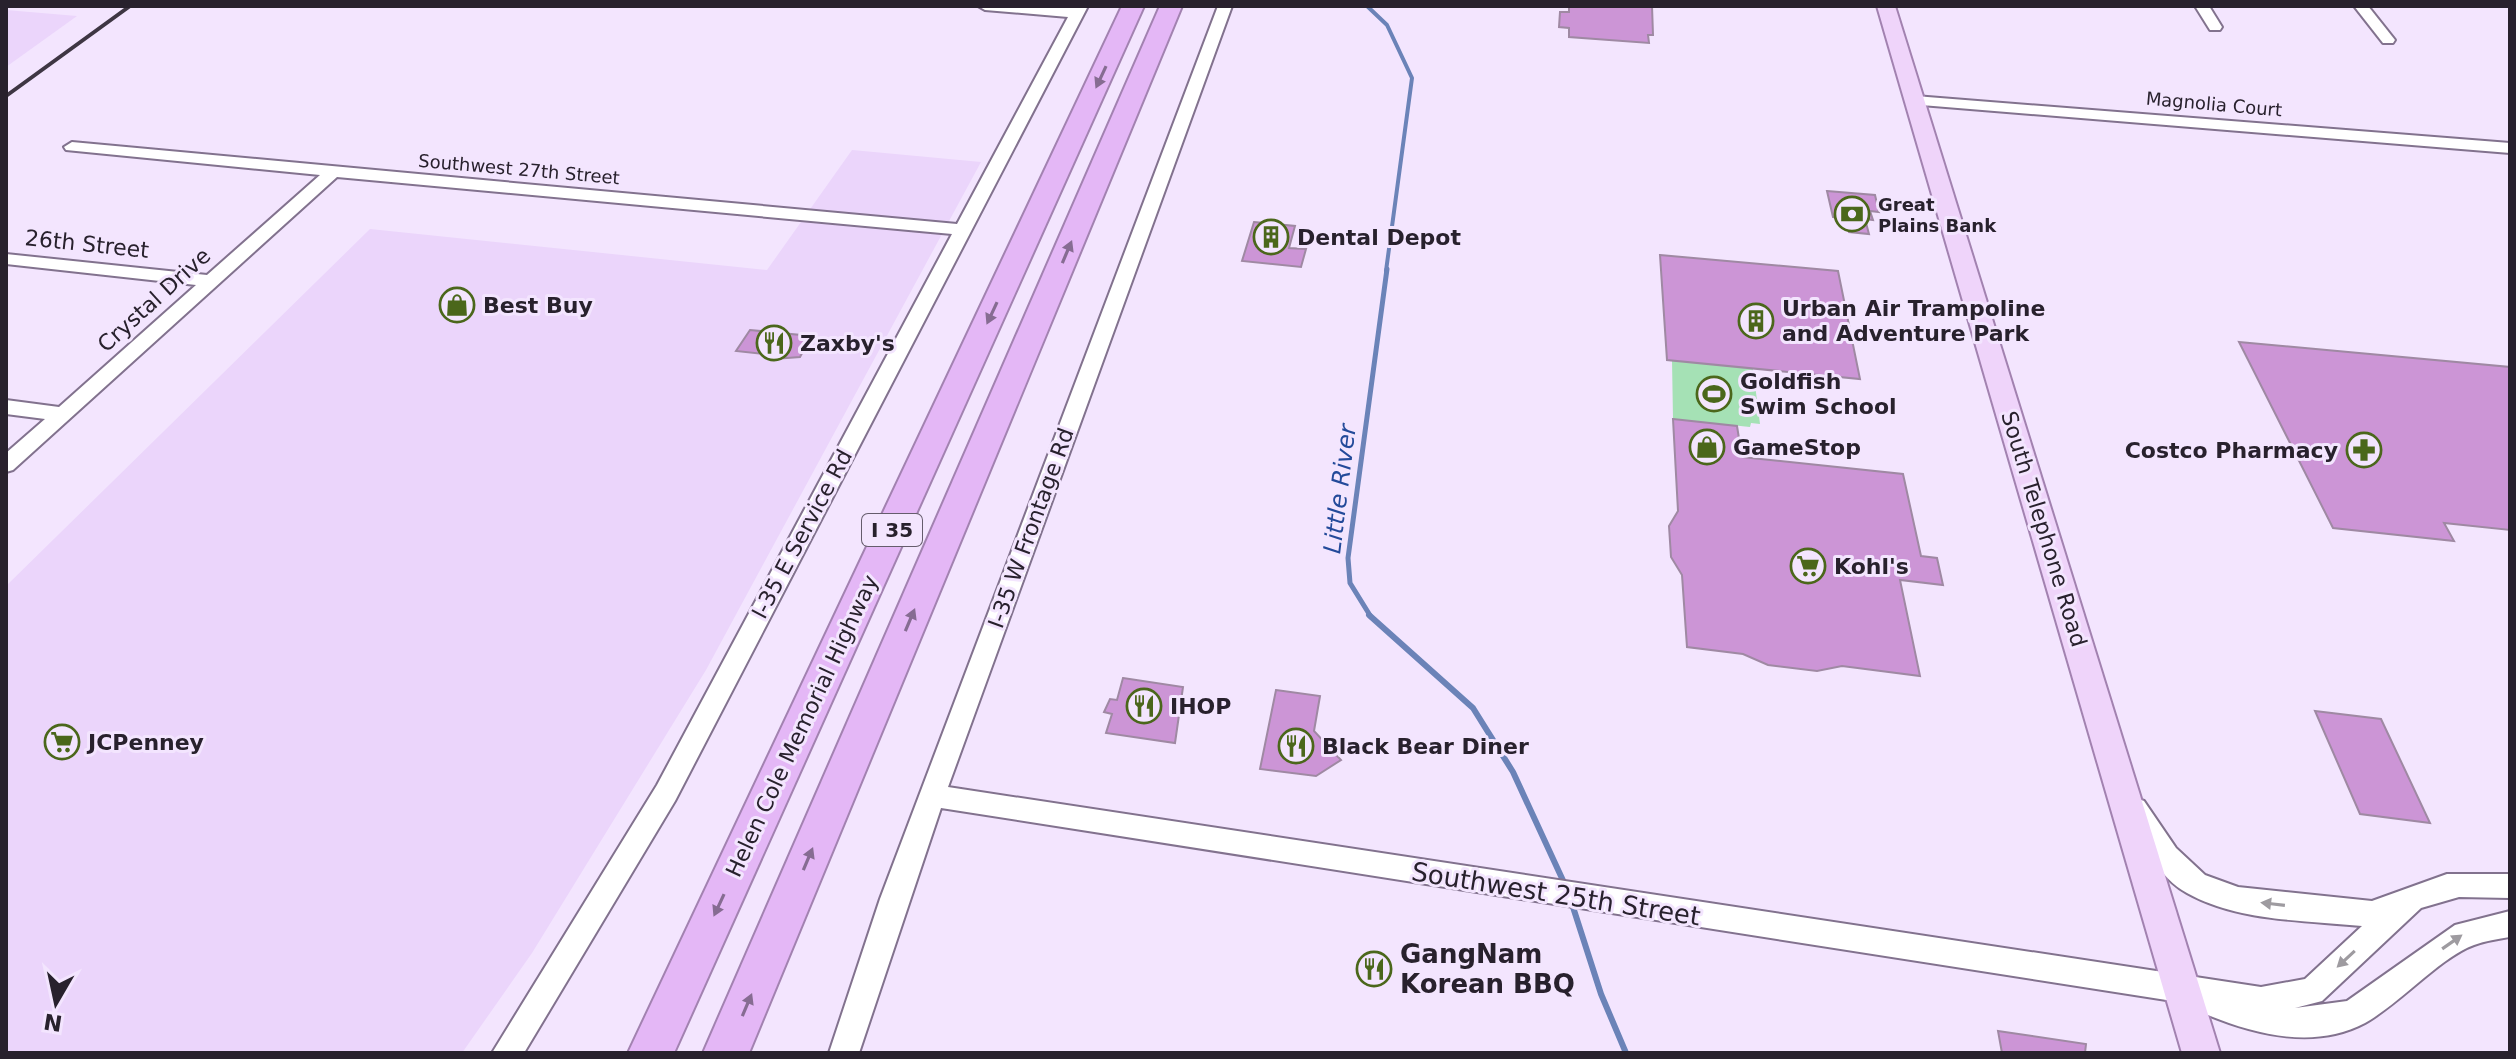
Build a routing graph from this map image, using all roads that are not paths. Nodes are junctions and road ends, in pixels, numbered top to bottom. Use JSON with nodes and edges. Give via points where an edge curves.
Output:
{"nodes":[{"id":1,"x":985,"y":6,"type":"edge"},
{"id":2,"x":1133,"y":6,"type":"edge"},
{"id":3,"x":1171,"y":6,"type":"edge"},
{"id":4,"x":1225,"y":6,"type":"edge"},
{"id":5,"x":1886,"y":6,"type":"edge"},
{"id":6,"x":2202,"y":6,"type":"edge"},
{"id":7,"x":2361,"y":6,"type":"edge"},
{"id":8,"x":1079,"y":10,"type":"edge"},
{"id":9,"x":2215,"y":27,"type":"dead end"},
{"id":10,"x":2388,"y":40,"type":"dead end"},
{"id":11,"x":1915,"y":101,"type":"junction"},
{"id":12,"x":72,"y":147,"type":"dead end"},
{"id":13,"x":2510,"y":148,"type":"edge"},
{"id":14,"x":334,"y":171,"type":"junction"},
{"id":15,"x":963,"y":230,"type":"junction"},
{"id":16,"x":6,"y":259,"type":"edge"},
{"id":17,"x":211,"y":281,"type":"junction"},
{"id":18,"x":6,"y":407,"type":"edge"},
{"id":19,"x":63,"y":414,"type":"junction"},
{"id":20,"x":6,"y":465,"type":"edge"},
{"id":21,"x":2124,"y":792,"type":"junction"},
{"id":22,"x":933,"y":796,"type":"junction"},
{"id":23,"x":2510,"y":886,"type":"edge"},
{"id":24,"x":2405,"y":904,"type":"junction"},
{"id":25,"x":2510,"y":924,"type":"edge"},
{"id":26,"x":2181,"y":988,"type":"junction"},
{"id":27,"x":507,"y":1053,"type":"edge"},
{"id":28,"x":651,"y":1053,"type":"edge"},
{"id":29,"x":726,"y":1053,"type":"edge"},
{"id":30,"x":844,"y":1053,"type":"edge"},
{"id":31,"x":2201,"y":1053,"type":"edge"}],
"edges":[{"from":1,"to":8,"type":"street"},
{"from":2,"to":28,"type":"highway","name":"Helen Cole Memorial Highway","number":"I 35","one_way":true},
{"from":29,"to":3,"type":"highway","number":"I 35","one_way":true},
{"from":4,"to":22,"type":"street","name":"I-35 W Frontage Rd"},
{"from":5,"to":11,"type":"main road","name":"South Telephone Road"},
{"from":6,"to":9,"type":"street"},
{"from":7,"to":10,"type":"street"},
{"from":8,"to":15,"type":"street","name":"I-35 E Service Rd"},
{"from":11,"to":13,"type":"street","name":"Magnolia Court"},
{"from":11,"to":21,"type":"main road","name":"South Telephone Road"},
{"from":12,"to":14,"type":"street","name":"Southwest 27th Street"},
{"from":14,"to":15,"type":"street","name":"Southwest 27th Street"},
{"from":14,"to":17,"type":"street","name":"Crystal Drive"},
{"from":15,"to":27,"type":"street","name":"I-35 E Service Rd","via":[[666,793]]},
{"from":16,"to":17,"type":"street","name":"26th Street"},
{"from":17,"to":19,"type":"street","name":"Crystal Drive"},
{"from":18,"to":19,"type":"street"},
{"from":19,"to":20,"type":"street","name":"Crystal Drive"},
{"from":24,"to":21,"type":"street","one_way":true,"via":[[2372,914],[2316,910],[2238,900],[2195,884],[2167,856]]},
{"from":21,"to":26,"type":"main road","name":"South Telephone Road"},
{"from":22,"to":26,"type":"street","name":"Southwest 25th Street"},
{"from":22,"to":30,"type":"street","name":"I-35 W Frontage Rd"},
{"from":23,"to":24,"type":"street","via":[[2455,884],[2429,890]]},
{"from":24,"to":26,"type":"street","name":"Southwest 25th Street","one_way":true,"via":[[2312,991],[2261,1001]]},
{"from":26,"to":25,"type":"street","one_way":true,"via":[[2235,1014],[2307,1023],[2338,1020],[2465,934]]},
{"from":26,"to":31,"type":"main road","name":"South Telephone Road"}]}
